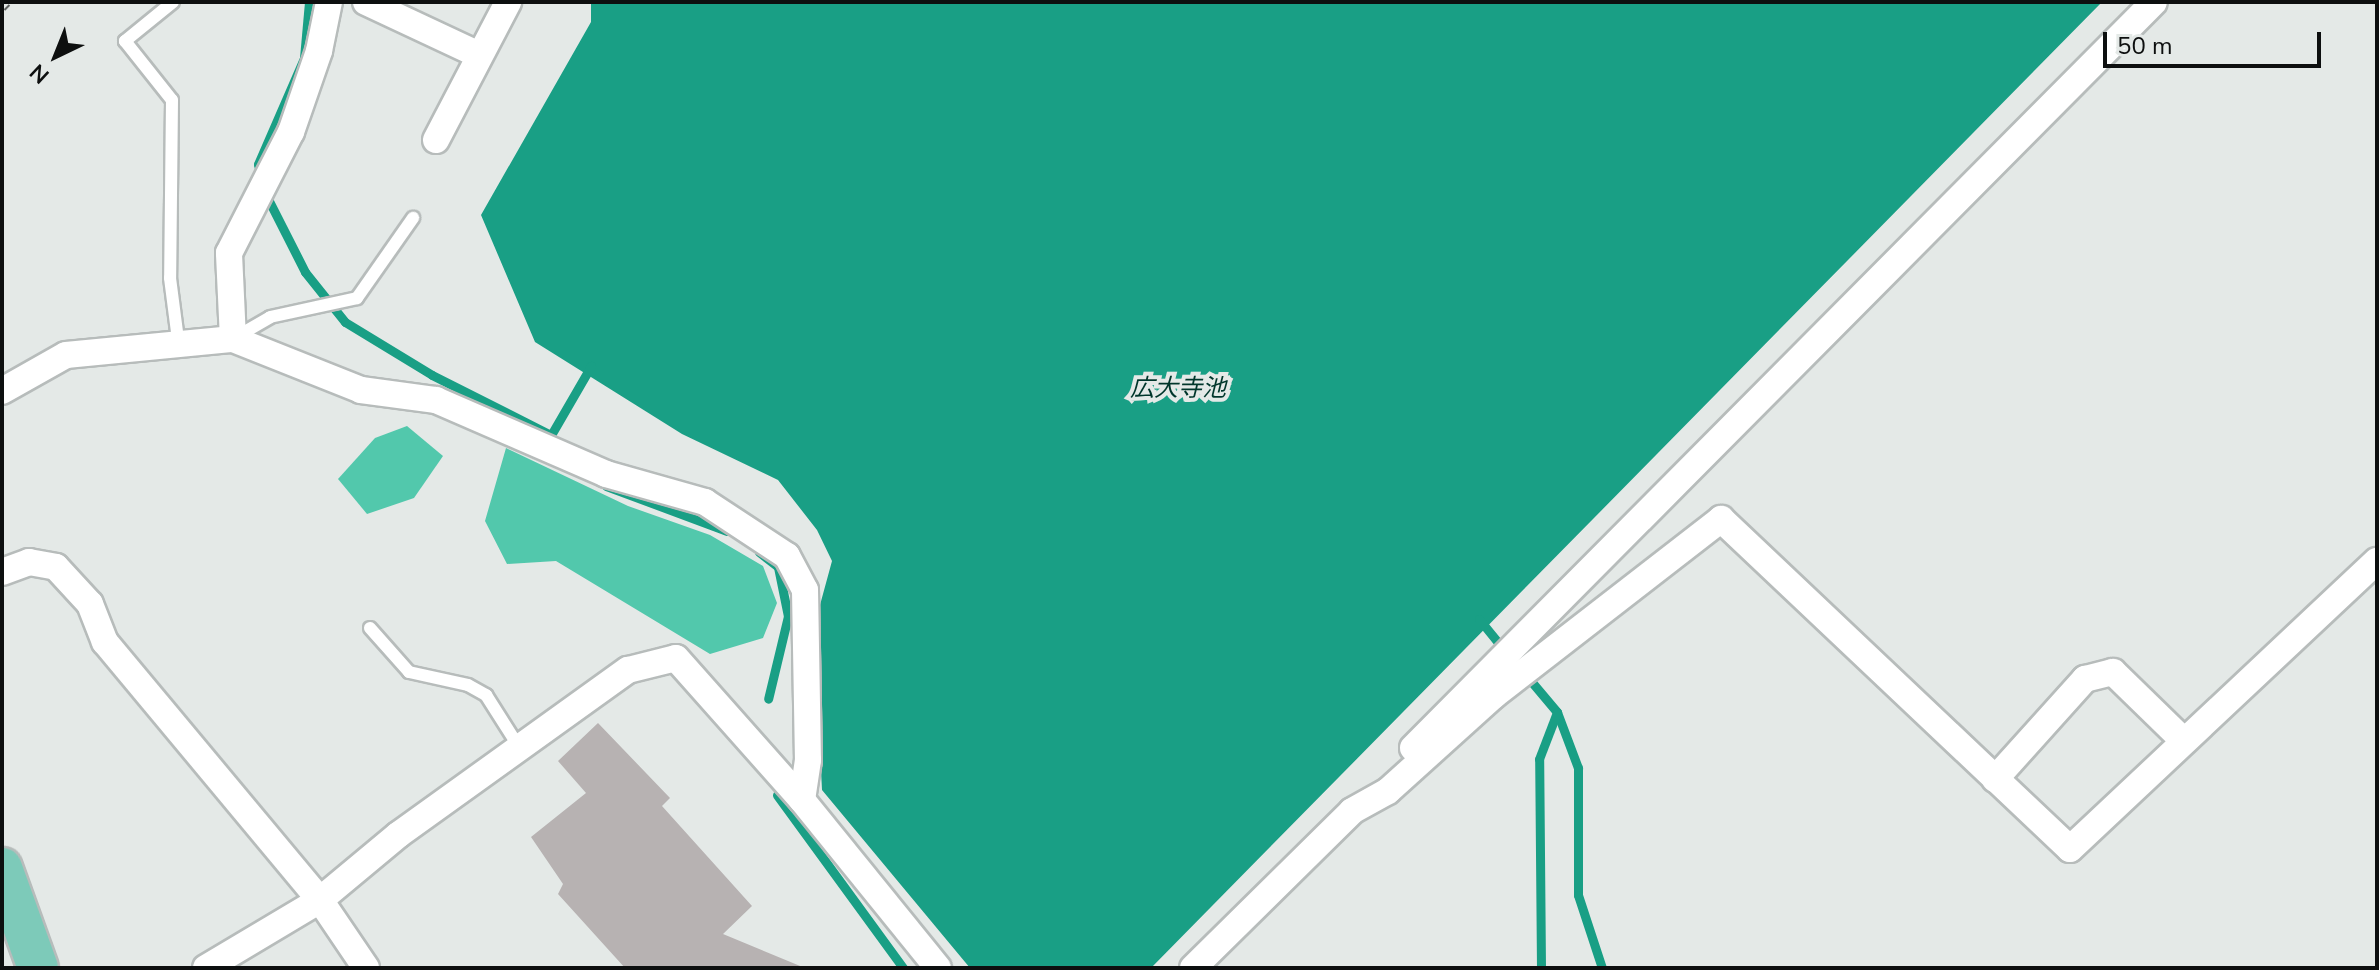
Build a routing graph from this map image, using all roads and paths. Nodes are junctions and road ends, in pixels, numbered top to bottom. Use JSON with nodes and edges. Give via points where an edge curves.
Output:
{"nodes":[{"id":1,"x":173,"y":2,"type":"edge"},
{"id":2,"x":329,"y":2,"type":"edge"},
{"id":3,"x":366,"y":2,"type":"edge"},
{"id":4,"x":508,"y":2,"type":"edge"},
{"id":5,"x":2154,"y":2,"type":"edge"},
{"id":6,"x":479,"y":55,"type":"junction"},
{"id":7,"x":436,"y":140,"type":"dead end"},
{"id":8,"x":413,"y":218,"type":"dead end"},
{"id":9,"x":233,"y":339,"type":"junction"},
{"id":10,"x":178,"y":340,"type":"junction"},
{"id":11,"x":2,"y":391,"type":"edge"},
{"id":12,"x":2377,"y":561,"type":"edge"},
{"id":13,"x":2,"y":572,"type":"edge"},
{"id":14,"x":370,"y":628,"type":"dead end"},
{"id":15,"x":2184,"y":741,"type":"junction"},
{"id":16,"x":519,"y":747,"type":"junction"},
{"id":17,"x":1995,"y":779,"type":"junction"},
{"id":18,"x":802,"y":800,"type":"junction"},
{"id":19,"x":1352,"y":811,"type":"junction"},
{"id":20,"x":2,"y":868,"type":"edge"},
{"id":21,"x":320,"y":900,"type":"junction"},
{"id":22,"x":38,"y":968,"type":"edge"},
{"id":23,"x":206,"y":968,"type":"edge"},
{"id":24,"x":366,"y":968,"type":"edge"},
{"id":25,"x":938,"y":968,"type":"edge"},
{"id":26,"x":1193,"y":968,"type":"edge"}],
"edges":[{"from":1,"to":10,"type":"lane","via":[[125,41],[172,100],[170,278]]},
{"from":2,"to":9,"type":"street","via":[[319,51],[269,183],[248,207],[229,253]]},
{"from":3,"to":6,"type":"street"},
{"from":4,"to":6,"type":"street"},
{"from":5,"to":19,"type":"street","via":[[1551,603]]},
{"from":6,"to":7,"type":"street"},
{"from":8,"to":9,"type":"lane","via":[[357,298],[311,304]]},
{"from":9,"to":10,"type":"street"},
{"from":9,"to":18,"type":"street","via":[[361,390],[436,400],[606,474],[705,502],[776,547],[805,590]]},
{"from":10,"to":11,"type":"street","via":[[144,352],[66,355]]},
{"from":12,"to":15,"type":"street"},
{"from":13,"to":21,"type":"street","via":[[29,562],[56,567],[90,604],[105,642]]},
{"from":14,"to":16,"type":"lane","via":[[409,672],[468,685],[486,695]]},
{"from":15,"to":17,"type":"street","via":[[2070,849]]},
{"from":15,"to":17,"type":"street","via":[[2113,672],[2085,679]]},
{"from":16,"to":18,"type":"street","via":[[628,670],[676,658]]},
{"from":16,"to":21,"type":"street"},
{"from":17,"to":19,"type":"street","via":[[1721,519],[1493,696],[1388,791]]},
{"from":18,"to":25,"type":"street"},
{"from":19,"to":26,"type":"street"},
{"from":20,"to":22,"type":"main road"},
{"from":21,"to":23,"type":"street"},
{"from":21,"to":24,"type":"street"}]}
